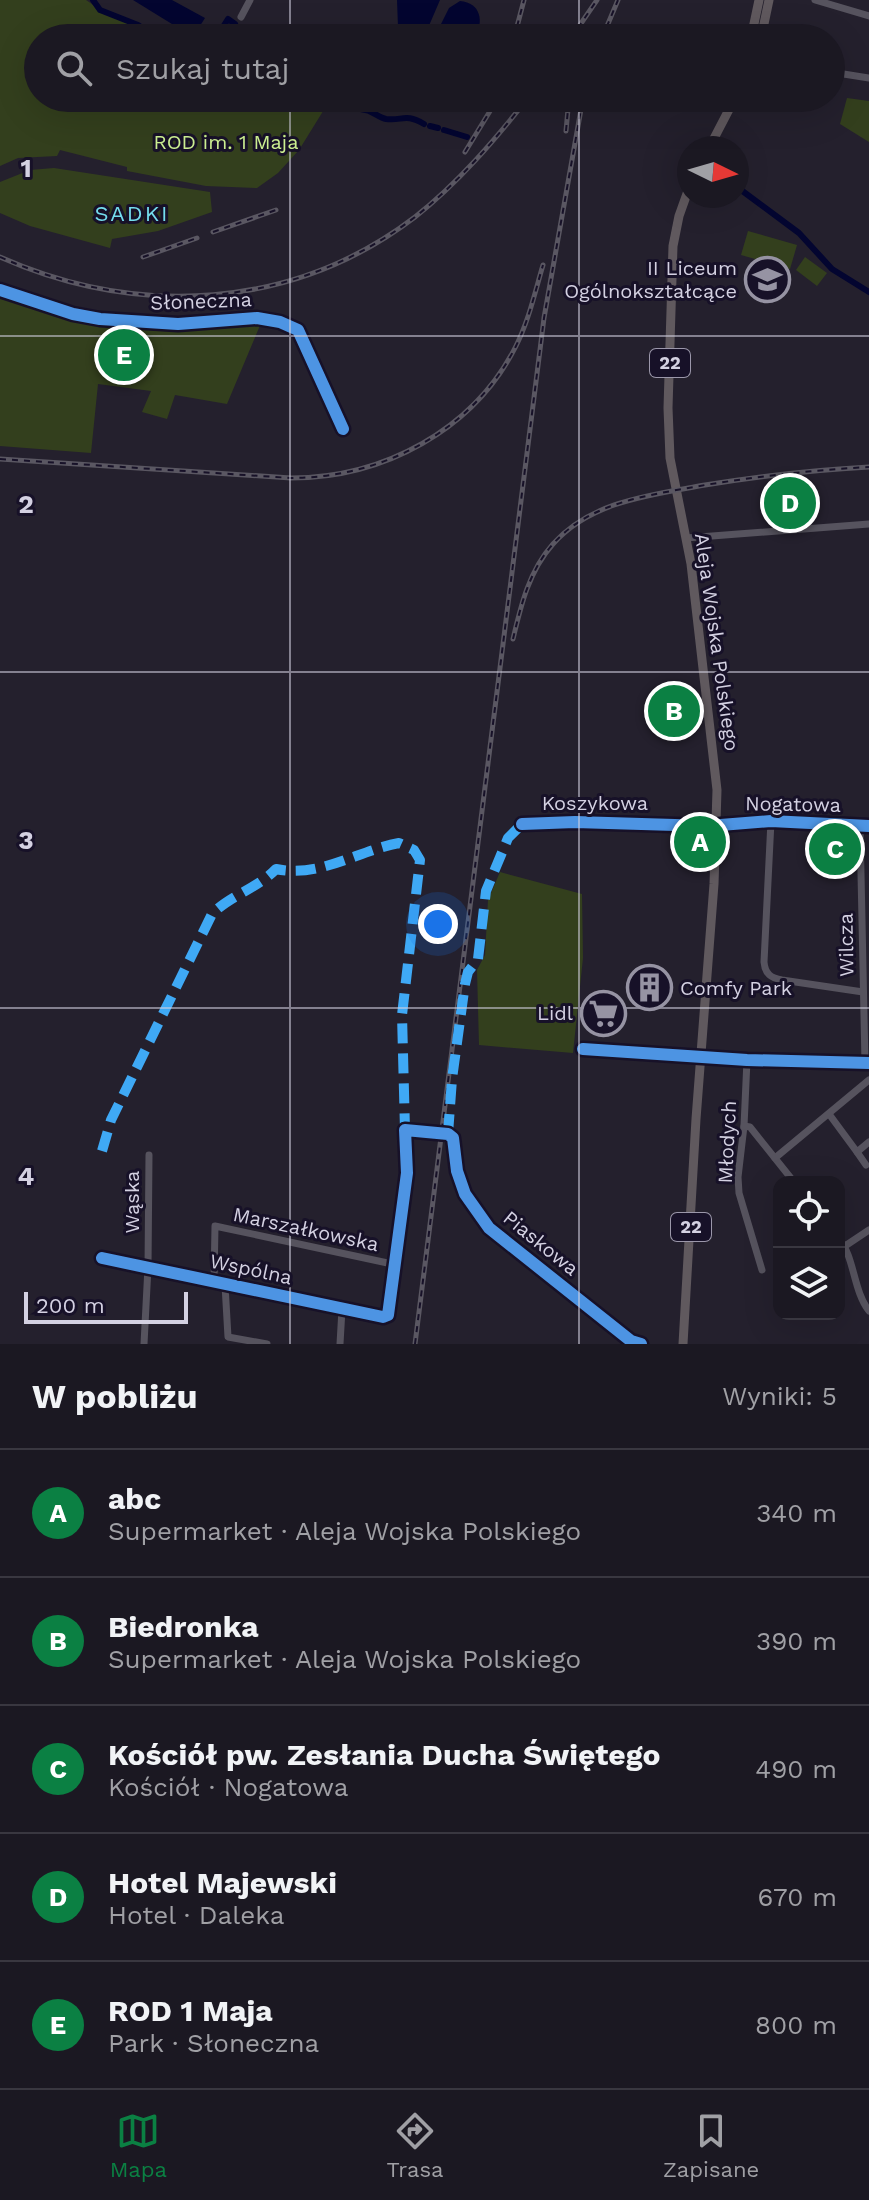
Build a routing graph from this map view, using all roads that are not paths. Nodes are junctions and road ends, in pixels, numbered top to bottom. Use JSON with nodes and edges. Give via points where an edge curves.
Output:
{"nodes":[{"id":1,"x":250,"y":0,"type":"edge"},
{"id":2,"x":759,"y":0,"type":"edge"},
{"id":3,"x":769,"y":0,"type":"edge"},
{"id":4,"x":815,"y":0,"type":"edge"},
{"id":5,"x":869,"y":16,"type":"edge"},
{"id":6,"x":241,"y":17,"type":"dead end"},
{"id":7,"x":754,"y":24,"type":"edge"},
{"id":8,"x":764,"y":24,"type":"edge"},
{"id":9,"x":845,"y":74,"type":"edge"},
{"id":10,"x":869,"y":78,"type":"edge"},
{"id":11,"x":727,"y":112,"type":"edge"},
{"id":12,"x":715,"y":136,"type":"edge"},
{"id":13,"x":682,"y":208,"type":"edge"},
{"id":14,"x":0,"y":290,"type":"edge"},
{"id":15,"x":343,"y":429,"type":"dead end"},
{"id":16,"x":869,"y":524,"type":"edge"},
{"id":17,"x":686,"y":538,"type":"junction"},
{"id":18,"x":771,"y":821,"type":"junction"},
{"id":19,"x":522,"y":824,"type":"dead end"},
{"id":20,"x":717,"y":825,"type":"junction"},
{"id":21,"x":860,"y":826,"type":"junction"},
{"id":22,"x":869,"y":826,"type":"edge"},
{"id":23,"x":863,"y":992,"type":"junction"},
{"id":24,"x":583,"y":1049,"type":"dead end"},
{"id":25,"x":700,"y":1057,"type":"junction"},
{"id":26,"x":747,"y":1060,"type":"junction"},
{"id":27,"x":867,"y":1063,"type":"edge"},
{"id":28,"x":869,"y":1080,"type":"edge"},
{"id":29,"x":829,"y":1114,"type":"junction"},
{"id":30,"x":744,"y":1126,"type":"junction"},
{"id":31,"x":869,"y":1142,"type":"edge"},
{"id":32,"x":857,"y":1152,"type":"junction"},
{"id":33,"x":149,"y":1155,"type":"dead end"},
{"id":34,"x":775,"y":1158,"type":"junction"},
{"id":35,"x":866,"y":1165,"type":"dead end"},
{"id":36,"x":789,"y":1176,"type":"edge"},
{"id":37,"x":869,"y":1230,"type":"edge"},
{"id":38,"x":845,"y":1246,"type":"joint"},
{"id":39,"x":102,"y":1258,"type":"dead end"},
{"id":40,"x":397,"y":1265,"type":"junction"},
{"id":41,"x":148,"y":1267,"type":"junction"},
{"id":42,"x":762,"y":1270,"type":"dead end"},
{"id":43,"x":214,"y":1282,"type":"junction"},
{"id":44,"x":225,"y":1285,"type":"junction"},
{"id":45,"x":342,"y":1309,"type":"junction"},
{"id":46,"x":390,"y":1311,"type":"joint"},
{"id":47,"x":869,"y":1311,"type":"edge"},
{"id":48,"x":144,"y":1344,"type":"edge"},
{"id":49,"x":267,"y":1344,"type":"edge"},
{"id":50,"x":340,"y":1344,"type":"edge"},
{"id":51,"x":641,"y":1344,"type":"edge"},
{"id":52,"x":683,"y":1344,"type":"edge"}],
"edges":[{"from":1,"to":6,"type":"street"},
{"from":2,"to":7,"type":"main road"},
{"from":3,"to":8,"type":"main road"},
{"from":4,"to":5,"type":"street"},
{"from":9,"to":10,"type":"street"},
{"from":11,"to":12,"type":"main road"},
{"from":13,"to":17,"type":"main road","name":"Aleja Wojska Polskiego","number":"22","via":[[673,246],[668,429]]},
{"from":14,"to":15,"type":"street","name":"Słoneczna","via":[[73,314],[127,323],[257,318],[280,322],[298,330]]},
{"from":16,"to":17,"type":"street"},
{"from":17,"to":20,"type":"main road","name":"Aleja Wojska Polskiego","number":"22","via":[[713,739]]},
{"from":18,"to":20,"type":"street","name":"Nogatowa"},
{"from":18,"to":21,"type":"street","name":"Nogatowa"},
{"from":18,"to":23,"type":"street","via":[[766,972],[782,980]]},
{"from":19,"to":20,"type":"street","name":"Koszykowa"},
{"from":20,"to":25,"type":"main road","name":"Aleja Wojska Polskiego","number":"22"},
{"from":21,"to":22,"type":"street","name":"Nogatowa"},
{"from":21,"to":23,"type":"street","name":"Wilcza"},
{"from":23,"to":27,"type":"street","name":"Wilcza"},
{"from":24,"to":25,"type":"street"},
{"from":25,"to":26,"type":"street"},
{"from":25,"to":52,"type":"main road","name":"Aleja Wojska Polskiego","number":"22"},
{"from":26,"to":27,"type":"street"},
{"from":26,"to":30,"type":"street","name":"Młodych"},
{"from":28,"to":29,"type":"street"},
{"from":29,"to":32,"type":"street"},
{"from":29,"to":34,"type":"street"},
{"from":30,"to":34,"type":"street"},
{"from":30,"to":42,"type":"street","name":"Młodych","via":[[739,1193]]},
{"from":31,"to":32,"type":"street"},
{"from":32,"to":35,"type":"street"},
{"from":33,"to":41,"type":"street","name":"Wąska"},
{"from":34,"to":36,"type":"street"},
{"from":37,"to":38,"type":"street"},
{"from":38,"to":47,"type":"street"},
{"from":39,"to":41,"type":"street","name":"Wspólna"},
{"from":40,"to":43,"type":"street","name":"Marszałkowska","via":[[215,1226]]},
{"from":40,"to":46,"type":"street","name":"Piaskowa"},
{"from":40,"to":51,"type":"street","name":"Piaskowa","via":[[407,1173],[405,1130],[448,1134],[465,1194],[489,1228]]},
{"from":41,"to":43,"type":"street","name":"Wspólna"},
{"from":41,"to":48,"type":"street","name":"Wąska"},
{"from":43,"to":44,"type":"street","name":"Wspólna"},
{"from":44,"to":45,"type":"street","name":"Wspólna"},
{"from":44,"to":49,"type":"street","via":[[228,1337]]},
{"from":45,"to":46,"type":"street","name":"Wspólna","via":[[383,1317]]},
{"from":45,"to":50,"type":"street"}]}
